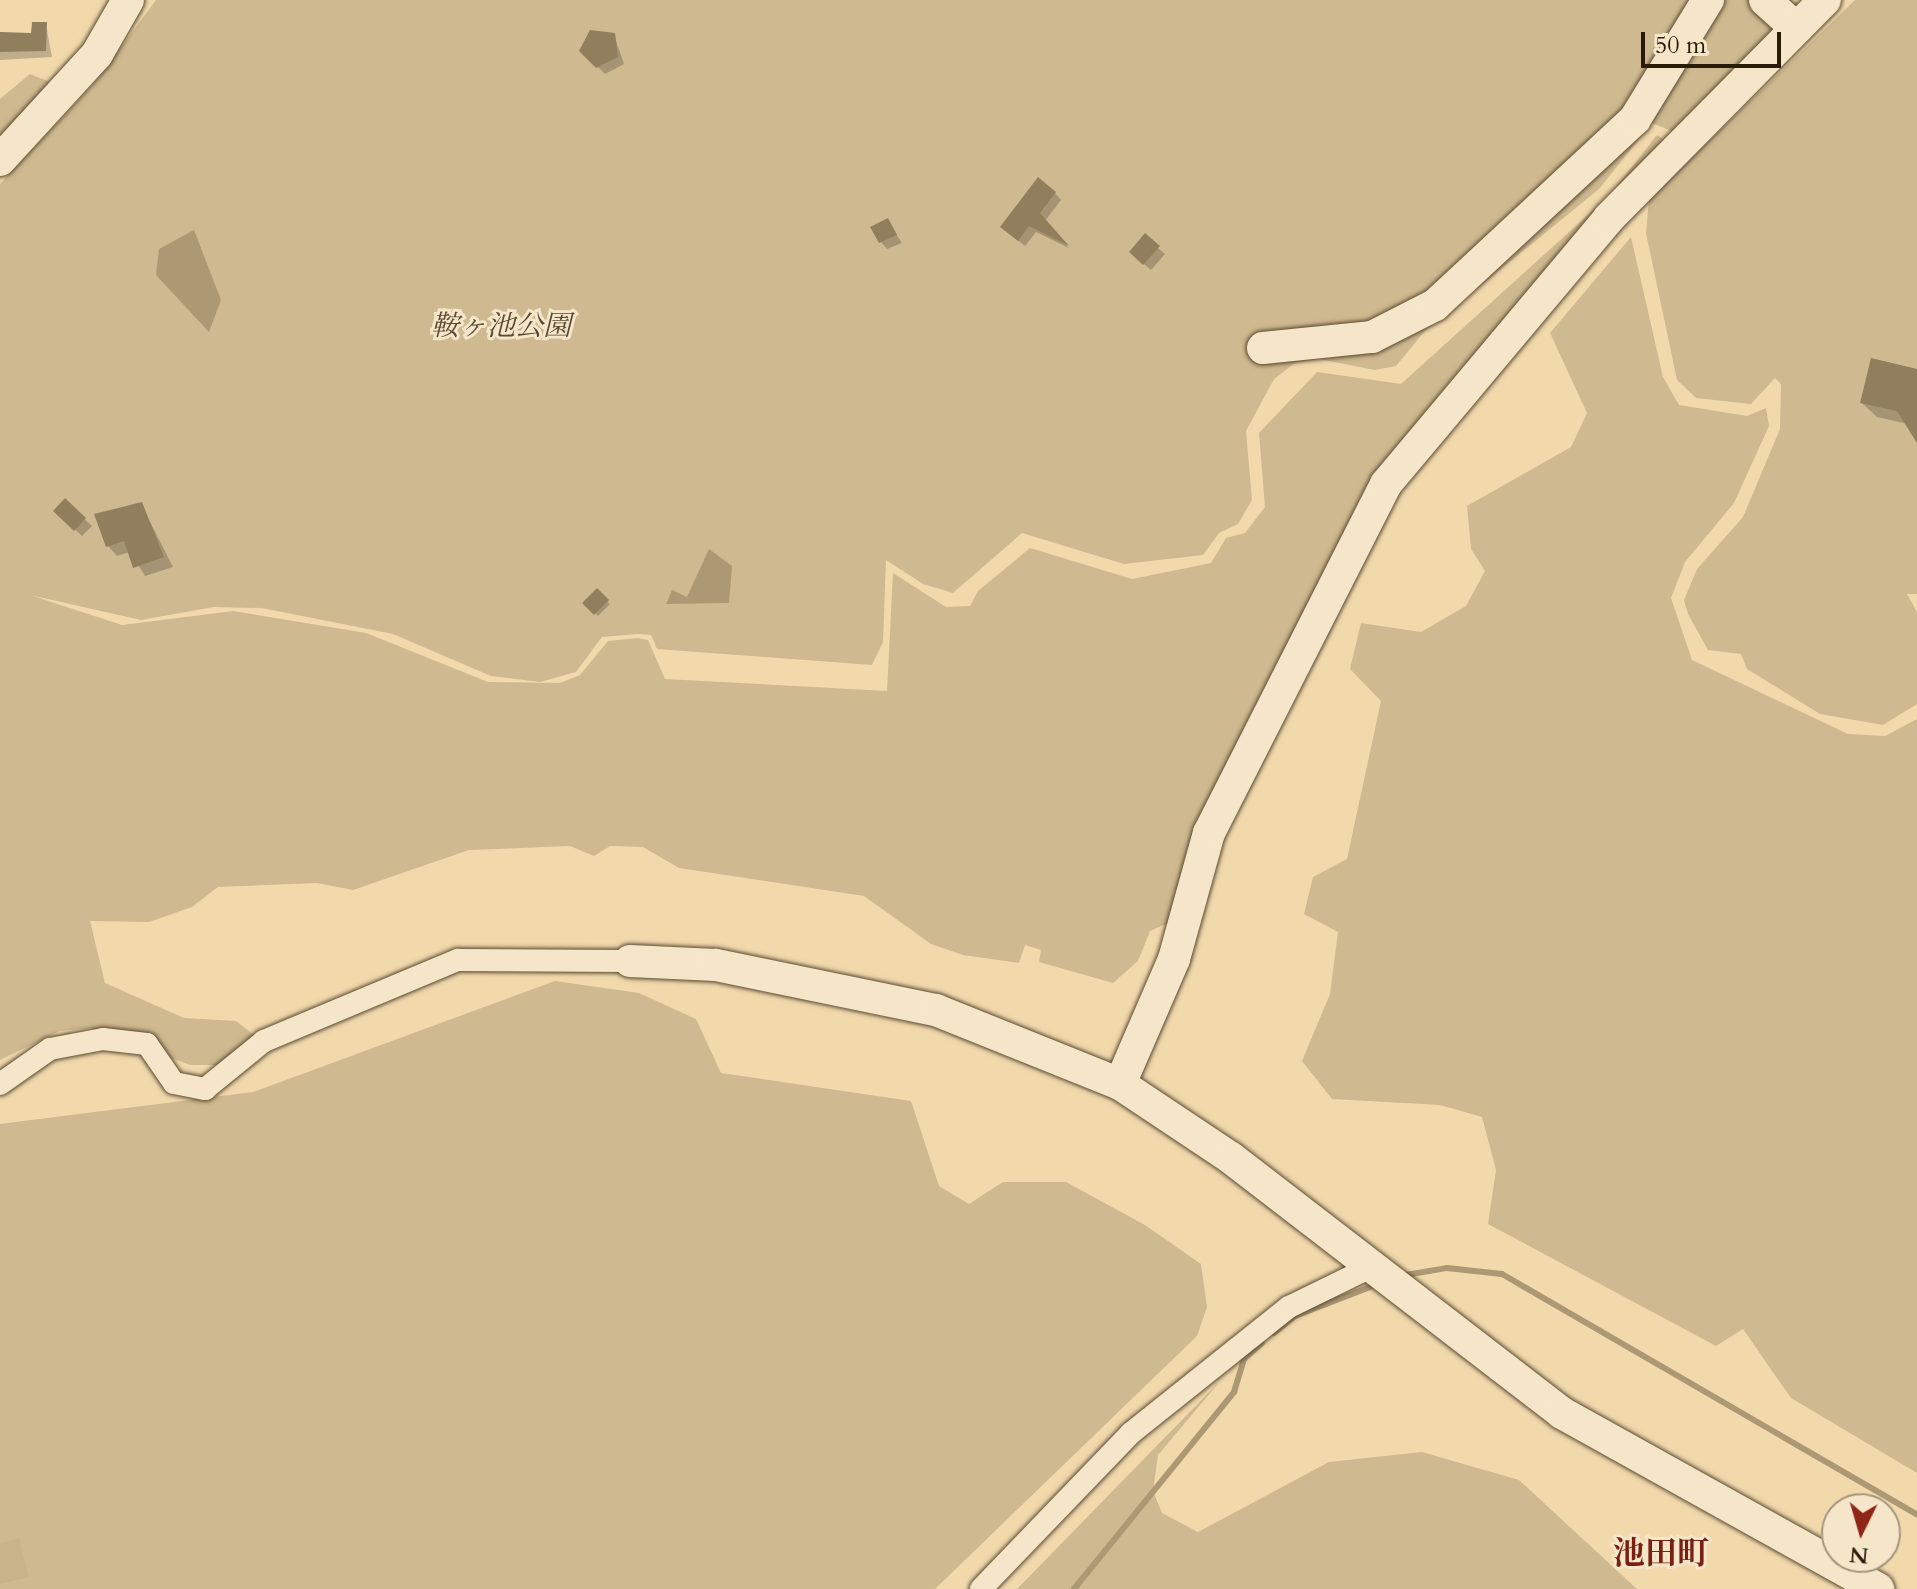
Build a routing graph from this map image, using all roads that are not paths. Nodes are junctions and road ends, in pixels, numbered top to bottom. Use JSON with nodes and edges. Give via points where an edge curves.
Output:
{"nodes":[{"id":1,"x":128,"y":0,"type":"edge"},
{"id":2,"x":1708,"y":0,"type":"edge"},
{"id":3,"x":1765,"y":0,"type":"edge"},
{"id":4,"x":1825,"y":0,"type":"edge"},
{"id":5,"x":1796,"y":28,"type":"junction"},
{"id":6,"x":0,"y":160,"type":"edge"},
{"id":7,"x":1263,"y":348,"type":"dead end"},
{"id":8,"x":630,"y":961,"type":"joint"},
{"id":9,"x":0,"y":1084,"type":"edge"},
{"id":10,"x":1120,"y":1084,"type":"junction"},
{"id":11,"x":1379,"y":1277,"type":"junction"},
{"id":12,"x":981,"y":1589,"type":"edge"},
{"id":13,"x":1878,"y":1589,"type":"edge"}],
"edges":[{"from":1,"to":6,"type":"street","via":[[97,54]]},
{"from":2,"to":7,"type":"street","via":[[1635,119],[1435,305],[1372,337]]},
{"from":3,"to":5,"type":"street"},
{"from":4,"to":5,"type":"street"},
{"from":5,"to":10,"type":"street","via":[[1609,218],[1371,507],[1209,833],[1174,959]]},
{"from":8,"to":9,"type":"street","via":[[458,960],[264,1041],[205,1089],[174,1083],[147,1044],[103,1039],[50,1049]]},
{"from":8,"to":10,"type":"street","via":[[716,965],[936,1010]]},
{"from":10,"to":11,"type":"street","via":[[1231,1158]]},
{"from":11,"to":12,"type":"street","via":[[1289,1307],[1131,1433]]},
{"from":11,"to":13,"type":"street","via":[[1562,1413]]}]}
